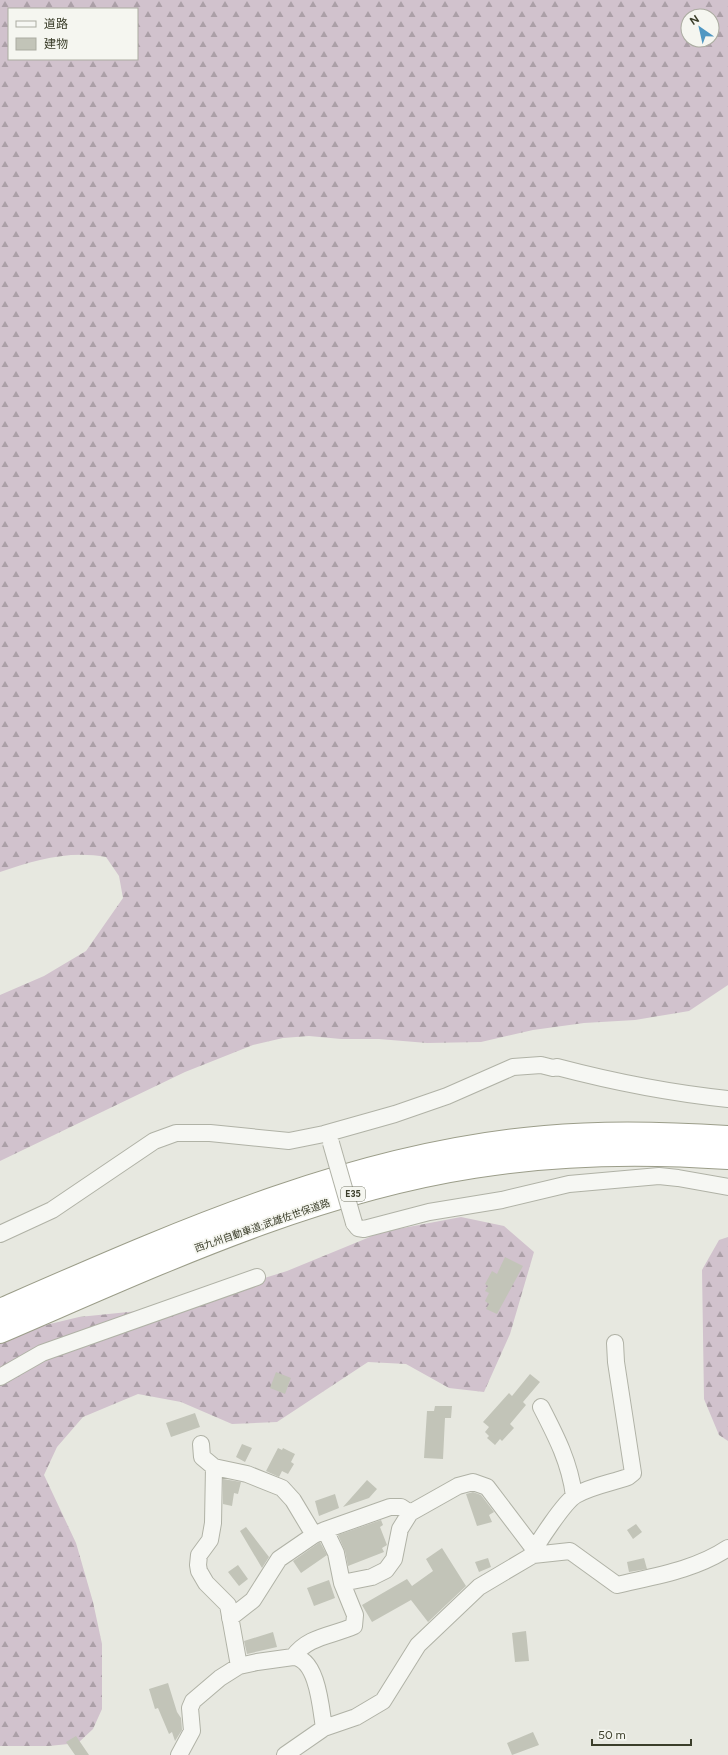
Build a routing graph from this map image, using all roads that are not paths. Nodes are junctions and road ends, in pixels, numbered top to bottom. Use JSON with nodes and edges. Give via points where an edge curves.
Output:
{"nodes":[{"id":1,"x":728,"y":1099,"type":"edge"},
{"id":2,"x":728,"y":1137,"type":"edge"},
{"id":3,"x":330,"y":1138,"type":"junction"},
{"id":4,"x":728,"y":1158,"type":"edge"},
{"id":5,"x":728,"y":1187,"type":"edge"},
{"id":6,"x":0,"y":1234,"type":"edge"},
{"id":7,"x":257,"y":1276,"type":"dead end"},
{"id":8,"x":96,"y":1279,"type":"junction"},
{"id":9,"x":0,"y":1301,"type":"edge"},
{"id":10,"x":0,"y":1310,"type":"edge"},
{"id":11,"x":0,"y":1332,"type":"edge"},
{"id":12,"x":615,"y":1343,"type":"dead end"},
{"id":13,"x":0,"y":1346,"type":"edge"},
{"id":14,"x":0,"y":1377,"type":"edge"},
{"id":15,"x":541,"y":1407,"type":"dead end"},
{"id":16,"x":201,"y":1444,"type":"dead end"},
{"id":17,"x":214,"y":1467,"type":"junction"},
{"id":18,"x":574,"y":1496,"type":"junction"},
{"id":19,"x":410,"y":1513,"type":"junction"},
{"id":20,"x":319,"y":1533,"type":"junction"},
{"id":21,"x":728,"y":1548,"type":"edge"},
{"id":22,"x":532,"y":1553,"type":"junction"},
{"id":23,"x":342,"y":1583,"type":"junction"},
{"id":24,"x":230,"y":1618,"type":"junction"},
{"id":25,"x":293,"y":1657,"type":"junction"},
{"id":26,"x":239,"y":1666,"type":"junction"},
{"id":27,"x":324,"y":1728,"type":"junction"},
{"id":28,"x":179,"y":1755,"type":"edge"},
{"id":29,"x":285,"y":1755,"type":"edge"}],
"edges":[{"from":1,"to":3,"type":"street","via":[[676,1093],[541,1065],[513,1067],[447,1096]]},
{"from":2,"to":8,"type":"highway","name":"西九州自動車道;武雄佐世保道路","number":"E35","via":[[612,1133],[544,1137],[471,1147],[398,1162],[251,1205]]},
{"from":3,"to":5,"type":"street","bridge":true,"via":[[354,1223],[358,1228],[364,1229],[429,1212],[502,1200],[569,1184],[659,1176]]},
{"from":3,"to":6,"type":"street","via":[[275,1141],[210,1133],[176,1132],[154,1141],[52,1210]]},
{"from":4,"to":8,"type":"highway","name":"西九州自動車道;武雄佐世保道路","number":"E35","via":[[612,1153],[545,1157],[473,1167],[401,1181],[326,1202],[182,1254]]},
{"from":7,"to":14,"type":"street","via":[[42,1353]]},
{"from":8,"to":9,"type":"highway"},
{"from":8,"to":10,"type":"highway","name":"西九州自動車道;武雄佐世保道路","number":"E35"},
{"from":8,"to":11,"type":"highway","name":"西九州自動車道;武雄佐世保道路","number":"E35"},
{"from":8,"to":13,"type":"highway"},
{"from":12,"to":18,"type":"street","via":[[633,1473]]},
{"from":15,"to":18,"type":"street","via":[[560,1442]]},
{"from":16,"to":17,"type":"street","via":[[202,1457]]},
{"from":17,"to":20,"type":"street","via":[[247,1474],[282,1488]]},
{"from":17,"to":24,"type":"street","via":[[213,1523],[210,1540],[199,1555],[198,1565],[206,1583],[228,1605]]},
{"from":18,"to":22,"type":"street","via":[[540,1538]]},
{"from":19,"to":20,"type":"street","via":[[401,1507],[390,1507]]},
{"from":19,"to":22,"type":"street","via":[[458,1486],[479,1483],[493,1494]]},
{"from":19,"to":23,"type":"street","via":[[400,1529],[394,1559],[386,1570],[372,1577]]},
{"from":20,"to":23,"type":"street","via":[[336,1553]]},
{"from":20,"to":24,"type":"street","via":[[279,1559],[253,1600]]},
{"from":21,"to":22,"type":"street","via":[[716,1556],[677,1572],[617,1585],[570,1551]]},
{"from":22,"to":27,"type":"street","via":[[479,1587],[418,1645],[383,1701],[356,1717]]},
{"from":23,"to":25,"type":"street","via":[[355,1615],[354,1626],[306,1643]]},
{"from":24,"to":26,"type":"street"},
{"from":25,"to":26,"type":"street"},
{"from":25,"to":27,"type":"street","via":[[305,1661],[318,1687]]},
{"from":26,"to":28,"type":"street","via":[[193,1701],[190,1708],[192,1731]]},
{"from":27,"to":29,"type":"street"}]}
